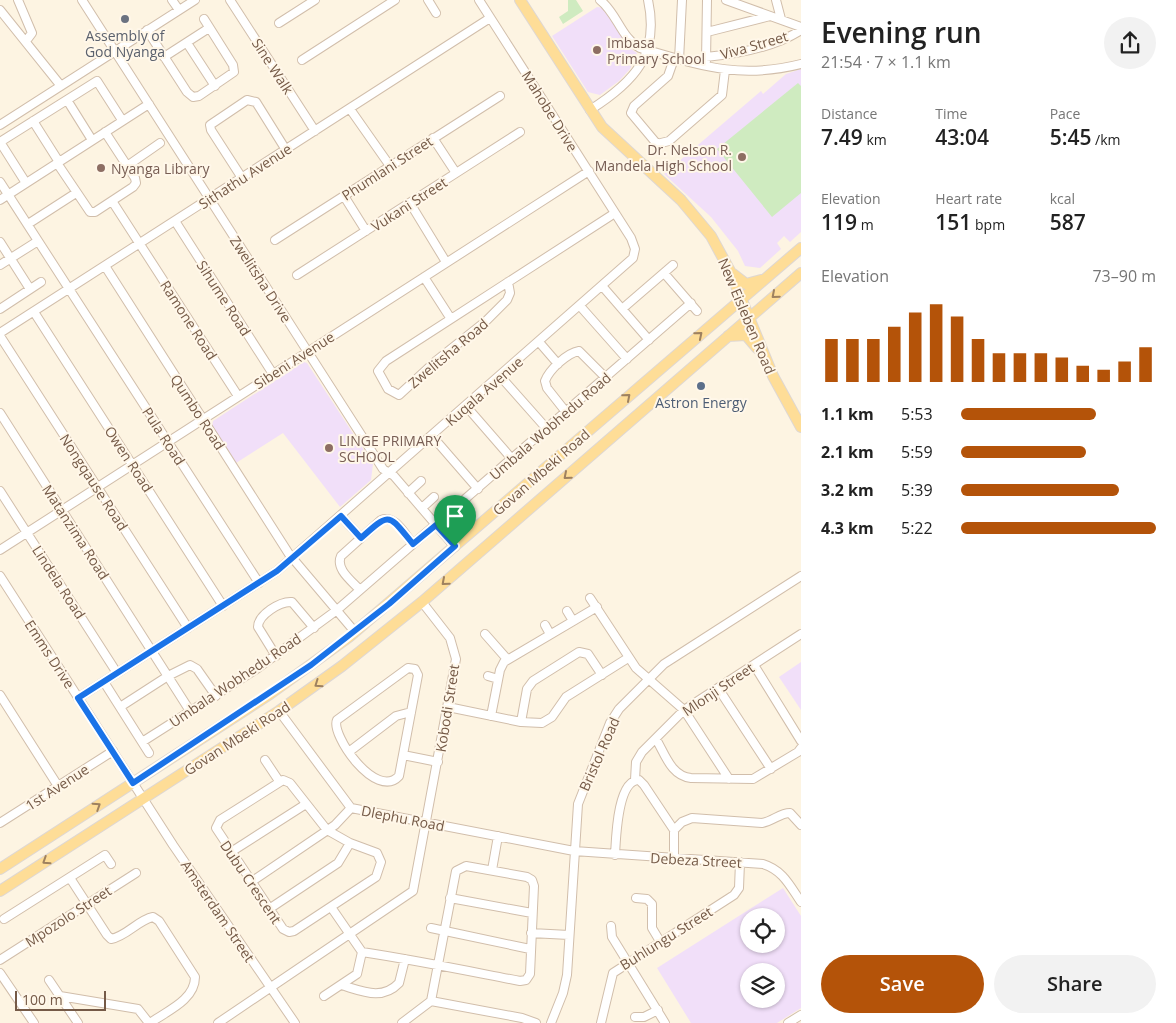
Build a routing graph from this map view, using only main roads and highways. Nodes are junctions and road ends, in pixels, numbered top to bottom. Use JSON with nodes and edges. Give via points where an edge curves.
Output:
{"nodes":[{"id":1,"x":520,"y":0,"type":"edge"},
{"id":2,"x":801,"y":248,"type":"edge"},
{"id":3,"x":730,"y":271,"type":"junction"},
{"id":4,"x":801,"y":273,"type":"edge"},
{"id":5,"x":768,"y":277,"type":"junction"},
{"id":6,"x":742,"y":299,"type":"junction"},
{"id":7,"x":749,"y":317,"type":"junction"},
{"id":8,"x":728,"y":336,"type":"junction"},
{"id":9,"x":764,"y":359,"type":"junction"},
{"id":10,"x":801,"y":427,"type":"edge"},
{"id":11,"x":0,"y":869,"type":"edge"},
{"id":12,"x":0,"y":891,"type":"edge"}],
"edges":[{"from":1,"to":3,"type":"main road","name":"New Eisleben Road","via":[[590,110],[616,142],[691,211],[711,236]]},
{"from":2,"to":5,"type":"main road","name":"Govan Mbeki Road"},
{"from":3,"to":5,"type":"main road","via":[[746,284]]},
{"from":3,"to":6,"type":"main road","name":"New Eisleben Road"},
{"from":4,"to":7,"type":"main road","name":"Govan Mbeki Road","one_way":true},
{"from":5,"to":6,"type":"main road","name":"Govan Mbeki Road"},
{"from":6,"to":7,"type":"main road","name":"New Eisleben Road"},
{"from":11,"to":6,"type":"main road","name":"Govan Mbeki Road","one_way":true,"via":[[275,690],[355,632]]},
{"from":7,"to":8,"type":"main road","name":"Govan Mbeki Road"},
{"from":7,"to":9,"type":"main road","name":"New Eisleben Road"},
{"from":8,"to":9,"type":"main road","via":[[748,337]]},
{"from":8,"to":12,"type":"main road","name":"Govan Mbeki Road","one_way":true,"via":[[422,602],[342,666]]},
{"from":9,"to":10,"type":"main road","name":"New Eisleben Road"}]}
